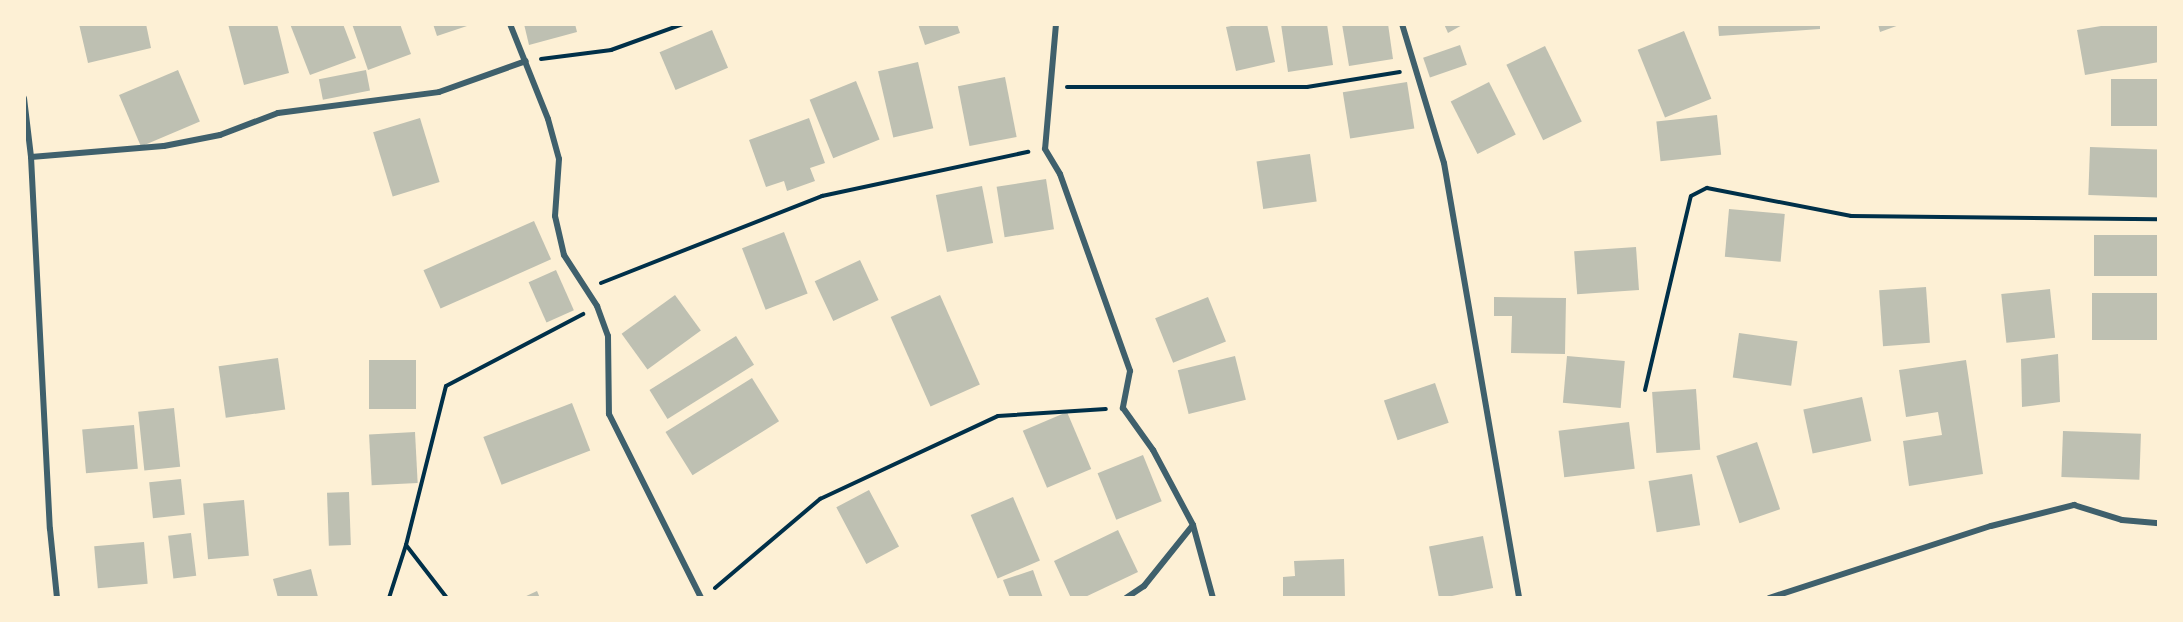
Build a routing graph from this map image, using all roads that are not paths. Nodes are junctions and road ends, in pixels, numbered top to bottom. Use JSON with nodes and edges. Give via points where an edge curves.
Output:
{"nodes":[{"id":1,"x":510,"y":24,"type":"edge"},
{"id":2,"x":1056,"y":24,"type":"edge"},
{"id":3,"x":1402,"y":24,"type":"edge"},
{"id":4,"x":526,"y":61,"type":"junction"},
{"id":5,"x":24,"y":98,"type":"edge"},
{"id":6,"x":31,"y":157,"type":"junction"},
{"id":7,"x":2159,"y":523,"type":"edge"},
{"id":8,"x":1193,"y":525,"type":"junction"},
{"id":9,"x":57,"y":598,"type":"edge"},
{"id":10,"x":701,"y":598,"type":"edge"},
{"id":11,"x":1126,"y":598,"type":"edge"},
{"id":12,"x":1213,"y":598,"type":"edge"},
{"id":13,"x":1519,"y":598,"type":"edge"},
{"id":14,"x":1769,"y":598,"type":"edge"}],
"edges":[{"from":1,"to":4,"type":"street"},
{"from":2,"to":8,"type":"street","via":[[1045,149],[1060,174],[1130,371],[1123,408],[1153,450]]},
{"from":3,"to":13,"type":"street","via":[[1444,164]]},
{"from":4,"to":6,"type":"street","via":[[440,92],[278,113],[220,135],[164,146]]},
{"from":4,"to":10,"type":"street","via":[[559,159],[555,216],[564,255],[597,306],[608,336],[609,414]]},
{"from":5,"to":6,"type":"street"},
{"from":6,"to":9,"type":"street"},
{"from":7,"to":14,"type":"street","via":[[2122,520],[2074,505],[1991,526]]},
{"from":8,"to":11,"type":"street","via":[[1144,586]]},
{"from":8,"to":12,"type":"street"}]}
